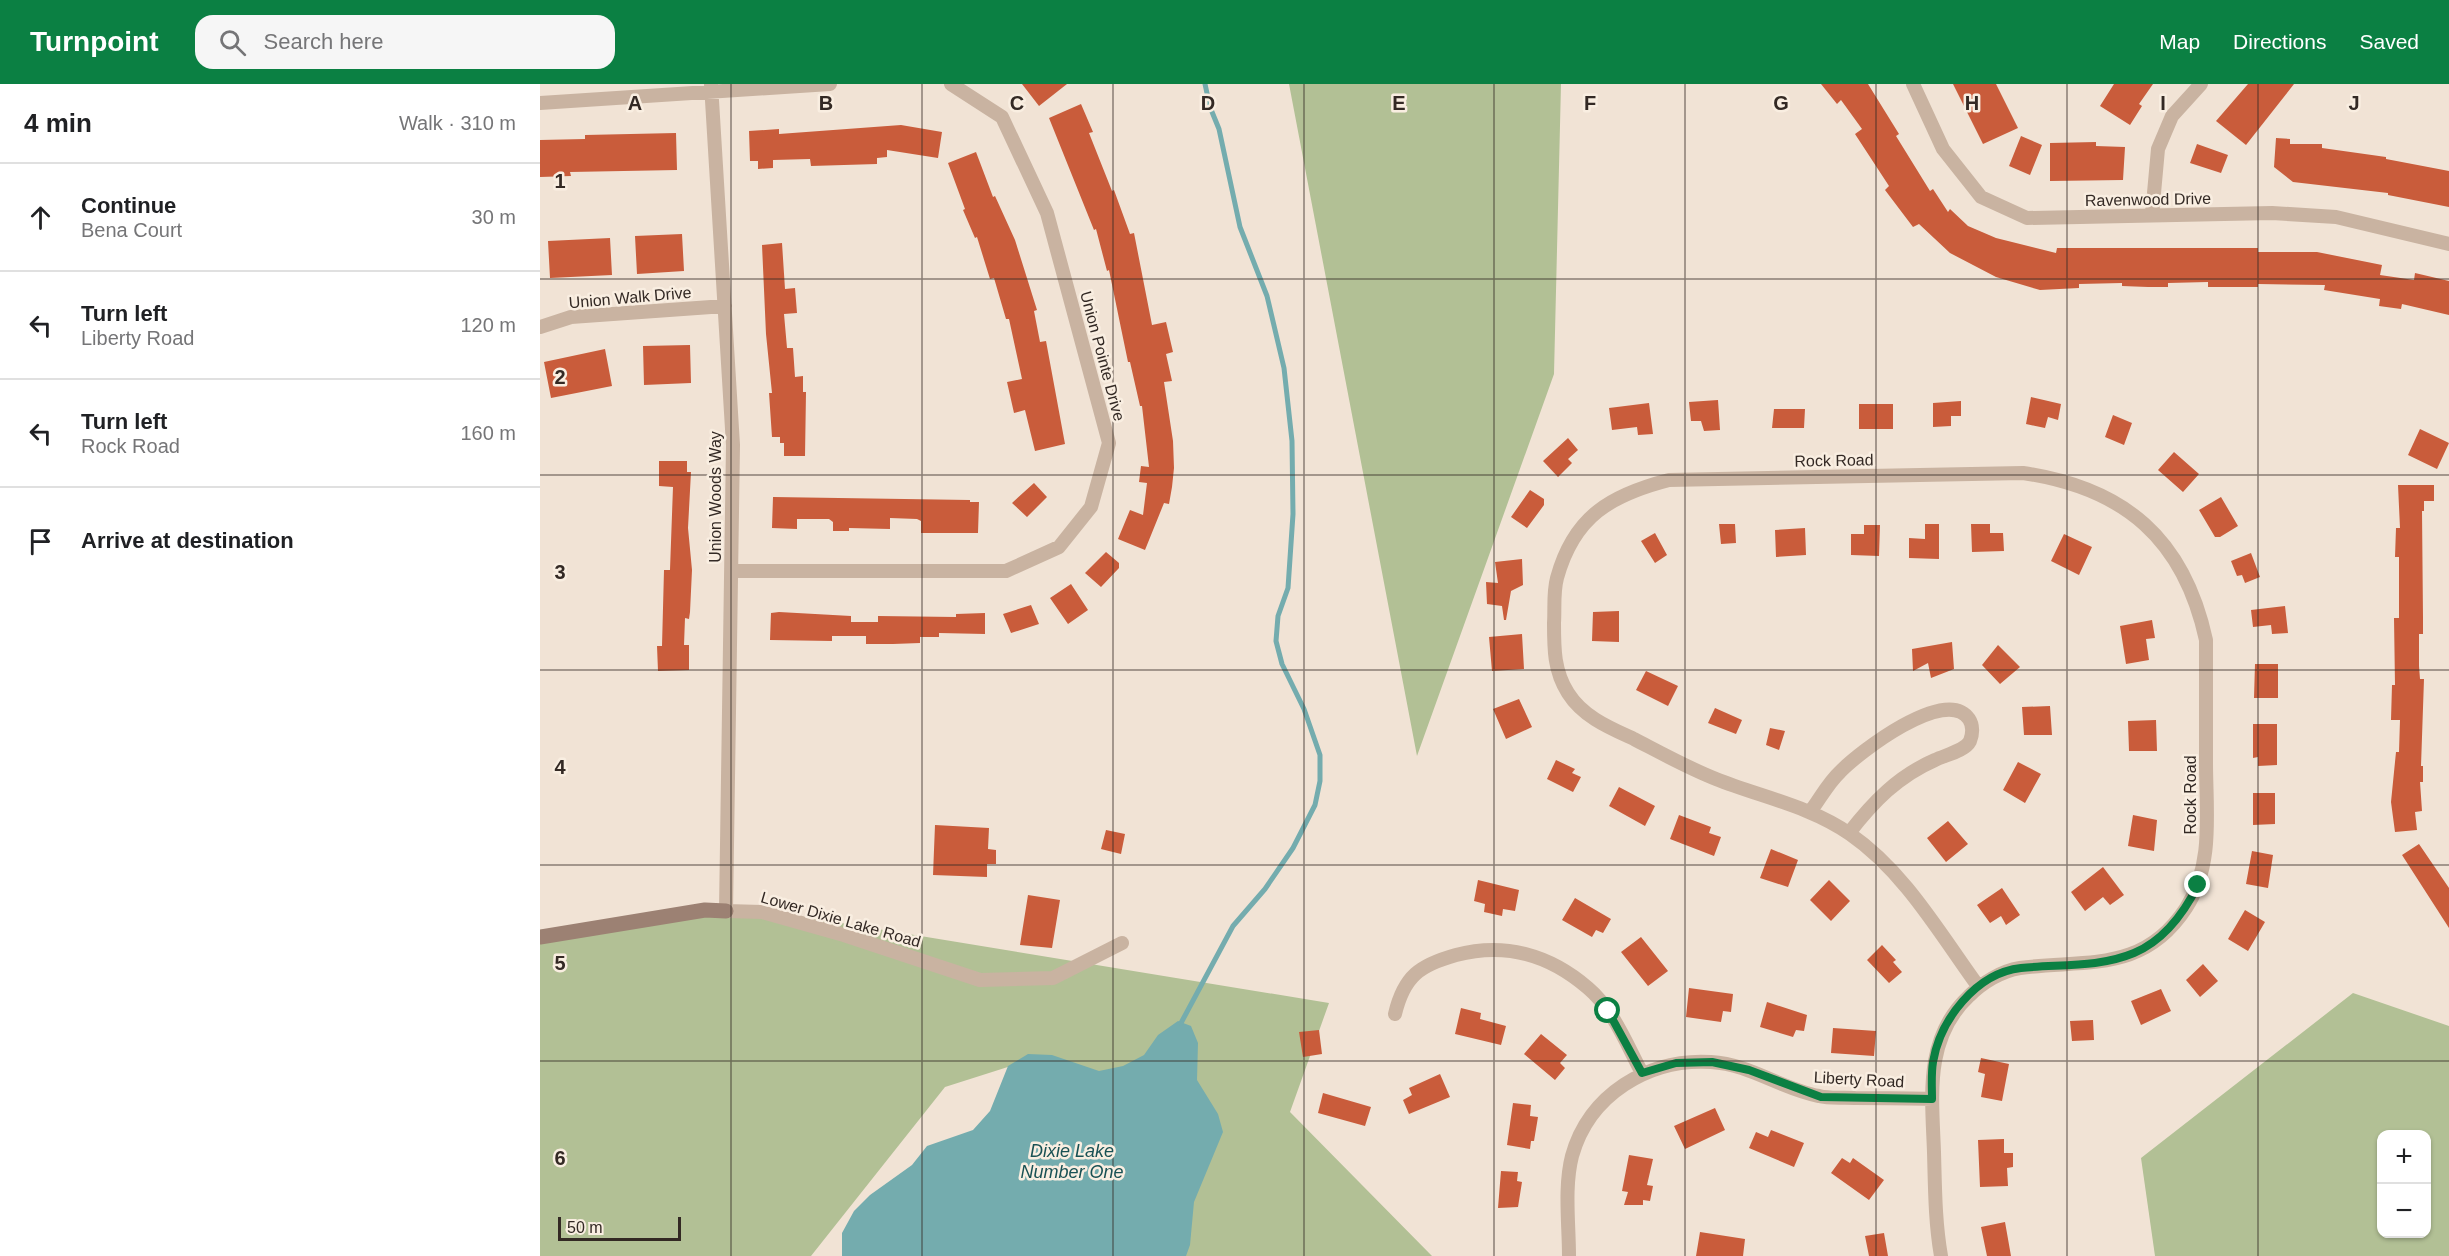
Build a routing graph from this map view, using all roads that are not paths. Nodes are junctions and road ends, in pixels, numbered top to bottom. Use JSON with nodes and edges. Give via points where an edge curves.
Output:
{"nodes":[{"id":1,"x":830,"y":84,"type":"edge"},
{"id":2,"x":951,"y":84,"type":"edge"},
{"id":3,"x":1913,"y":84,"type":"edge"},
{"id":4,"x":2201,"y":84,"type":"edge"},
{"id":5,"x":711,"y":87,"type":"edge"},
{"id":6,"x":540,"y":103,"type":"edge"},
{"id":7,"x":2152,"y":215,"type":"junction"},
{"id":8,"x":2449,"y":244,"type":"edge"},
{"id":9,"x":725,"y":306,"type":"junction"},
{"id":10,"x":540,"y":327,"type":"edge"},
{"id":11,"x":731,"y":571,"type":"junction"},
{"id":12,"x":1810,"y":813,"type":"junction"},
{"id":13,"x":1849,"y":833,"type":"junction"},
{"id":14,"x":726,"y":911,"type":"junction"},
{"id":15,"x":540,"y":937,"type":"edge"},
{"id":16,"x":1122,"y":943,"type":"dead end"},
{"id":17,"x":1978,"y":987,"type":"junction"},
{"id":18,"x":1395,"y":1014,"type":"dead end"},
{"id":19,"x":1642,"y":1073,"type":"junction"},
{"id":20,"x":1932,"y":1099,"type":"junction"},
{"id":21,"x":1569,"y":1256,"type":"edge"},
{"id":22,"x":1941,"y":1256,"type":"edge"}],
"edges":[{"from":1,"to":5,"type":"street"},
{"from":2,"to":11,"type":"street","name":"Union Pointe Drive","via":[[1002,117],[1047,213],[1109,443],[1091,507],[1059,547],[1006,571]]},
{"from":3,"to":7,"type":"street","name":"Ravenwood Drive","via":[[1943,149],[1981,196],[2027,218]]},
{"from":4,"to":7,"type":"street","via":[[2172,117],[2158,149]]},
{"from":5,"to":6,"type":"street"},
{"from":5,"to":9,"type":"street","name":"Union Woods Way"},
{"from":7,"to":8,"type":"street","name":"Ravenwood Drive","via":[[2272,213],[2336,218]]},
{"from":9,"to":10,"type":"street","name":"Union Walk Drive","via":[[571,318]]},
{"from":9,"to":11,"type":"street","name":"Union Woods Way","via":[[734,445]]},
{"from":11,"to":14,"type":"street","name":"Union Woods Way"},
{"from":12,"to":13,"type":"street","name":"Rock Road"},
{"from":12,"to":13,"type":"street","via":[[1839,772],[1879,738],[1903,724],[1940,712],[1962,712],[1969,718],[1972,738],[1966,746],[1896,782]]},
{"from":12,"to":17,"type":"street","name":"Rock Road","via":[[1716,779],[1614,730],[1586,713],[1569,695],[1554,654],[1555,586],[1569,545],[1601,508],[1631,490],[1670,480],[2023,473],[2060,478],[2095,491],[2127,509],[2152,531],[2188,583],[2206,640],[2207,842],[2198,885],[2173,925],[2135,953],[2097,964],[2018,968]]},
{"from":13,"to":17,"type":"street","name":"Rock Road","via":[[1899,878]]},
{"from":14,"to":15,"type":"street","name":"Lower Dixie Lake Road","via":[[705,910]]},
{"from":14,"to":16,"type":"street","name":"Lower Dixie Lake Road","via":[[762,912],[980,980],[1053,978]]},
{"from":17,"to":20,"type":"street","name":"Rock Road","via":[[1956,1008],[1940,1035],[1933,1063]]},
{"from":18,"to":19,"type":"street","via":[[1407,982],[1432,962],[1478,950],[1525,952],[1560,966],[1590,989],[1608,1011]]},
{"from":19,"to":20,"type":"street","name":"Liberty Road","via":[[1676,1063],[1712,1062],[1749,1070],[1821,1097]]},
{"from":19,"to":21,"type":"street","name":"Liberty Road","via":[[1598,1106],[1581,1132],[1572,1157],[1568,1188]]},
{"from":20,"to":22,"type":"street","name":"Rock Road","via":[[1936,1228]]}]}
